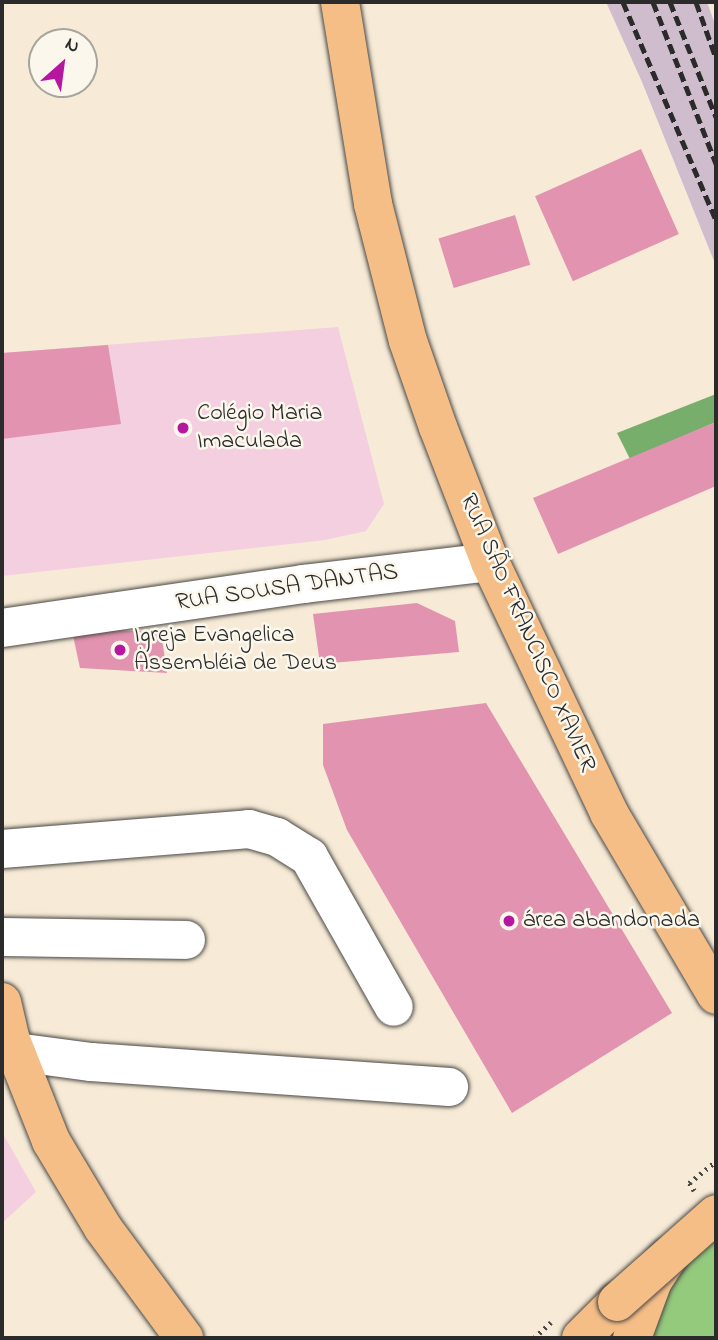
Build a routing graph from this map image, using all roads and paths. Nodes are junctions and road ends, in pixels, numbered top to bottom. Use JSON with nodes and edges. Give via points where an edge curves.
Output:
{"nodes":[{"id":1,"x":340,"y":2,"type":"edge"},
{"id":2,"x":490,"y":562,"type":"junction"},
{"id":3,"x":2,"y":628,"type":"edge"},
{"id":4,"x":2,"y":849,"type":"edge"},
{"id":5,"x":2,"y":937,"type":"edge"},
{"id":6,"x":186,"y":940,"type":"dead end"},
{"id":7,"x":716,"y":995,"type":"edge"},
{"id":8,"x":2,"y":1002,"type":"edge"},
{"id":9,"x":394,"y":1007,"type":"dead end"},
{"id":10,"x":16,"y":1052,"type":"junction"},
{"id":11,"x":449,"y":1087,"type":"dead end"},
{"id":12,"x":716,"y":1161,"type":"edge"},
{"id":13,"x":703,"y":1195,"type":"edge"},
{"id":14,"x":716,"y":1214,"type":"edge"},
{"id":15,"x":184,"y":1338,"type":"edge"},
{"id":16,"x":582,"y":1338,"type":"edge"},
{"id":17,"x":632,"y":1338,"type":"edge"}],
"edges":[{"from":1,"to":2,"type":"main road","name":"RUA SÃO FRANCISCO XAVIER","via":[[373,204],[408,341]]},
{"from":2,"to":3,"type":"street","name":"RUA SOUSA DANTAS"},
{"from":2,"to":7,"type":"main road","name":"RUA SÃO FRANCISCO XAVIER","via":[[609,813]]},
{"from":4,"to":9,"type":"street","via":[[248,829],[277,837],[309,857]]},
{"from":5,"to":6,"type":"street"},
{"from":8,"to":10,"type":"main road"},
{"from":10,"to":11,"type":"street","via":[[91,1062]]},
{"from":10,"to":15,"type":"main road","via":[[51,1141],[103,1228]]},
{"from":12,"to":13,"type":"path"},
{"from":13,"to":17,"type":"main road","via":[[653,1281]]},
{"from":14,"to":16,"type":"main road","bridge":true}]}
